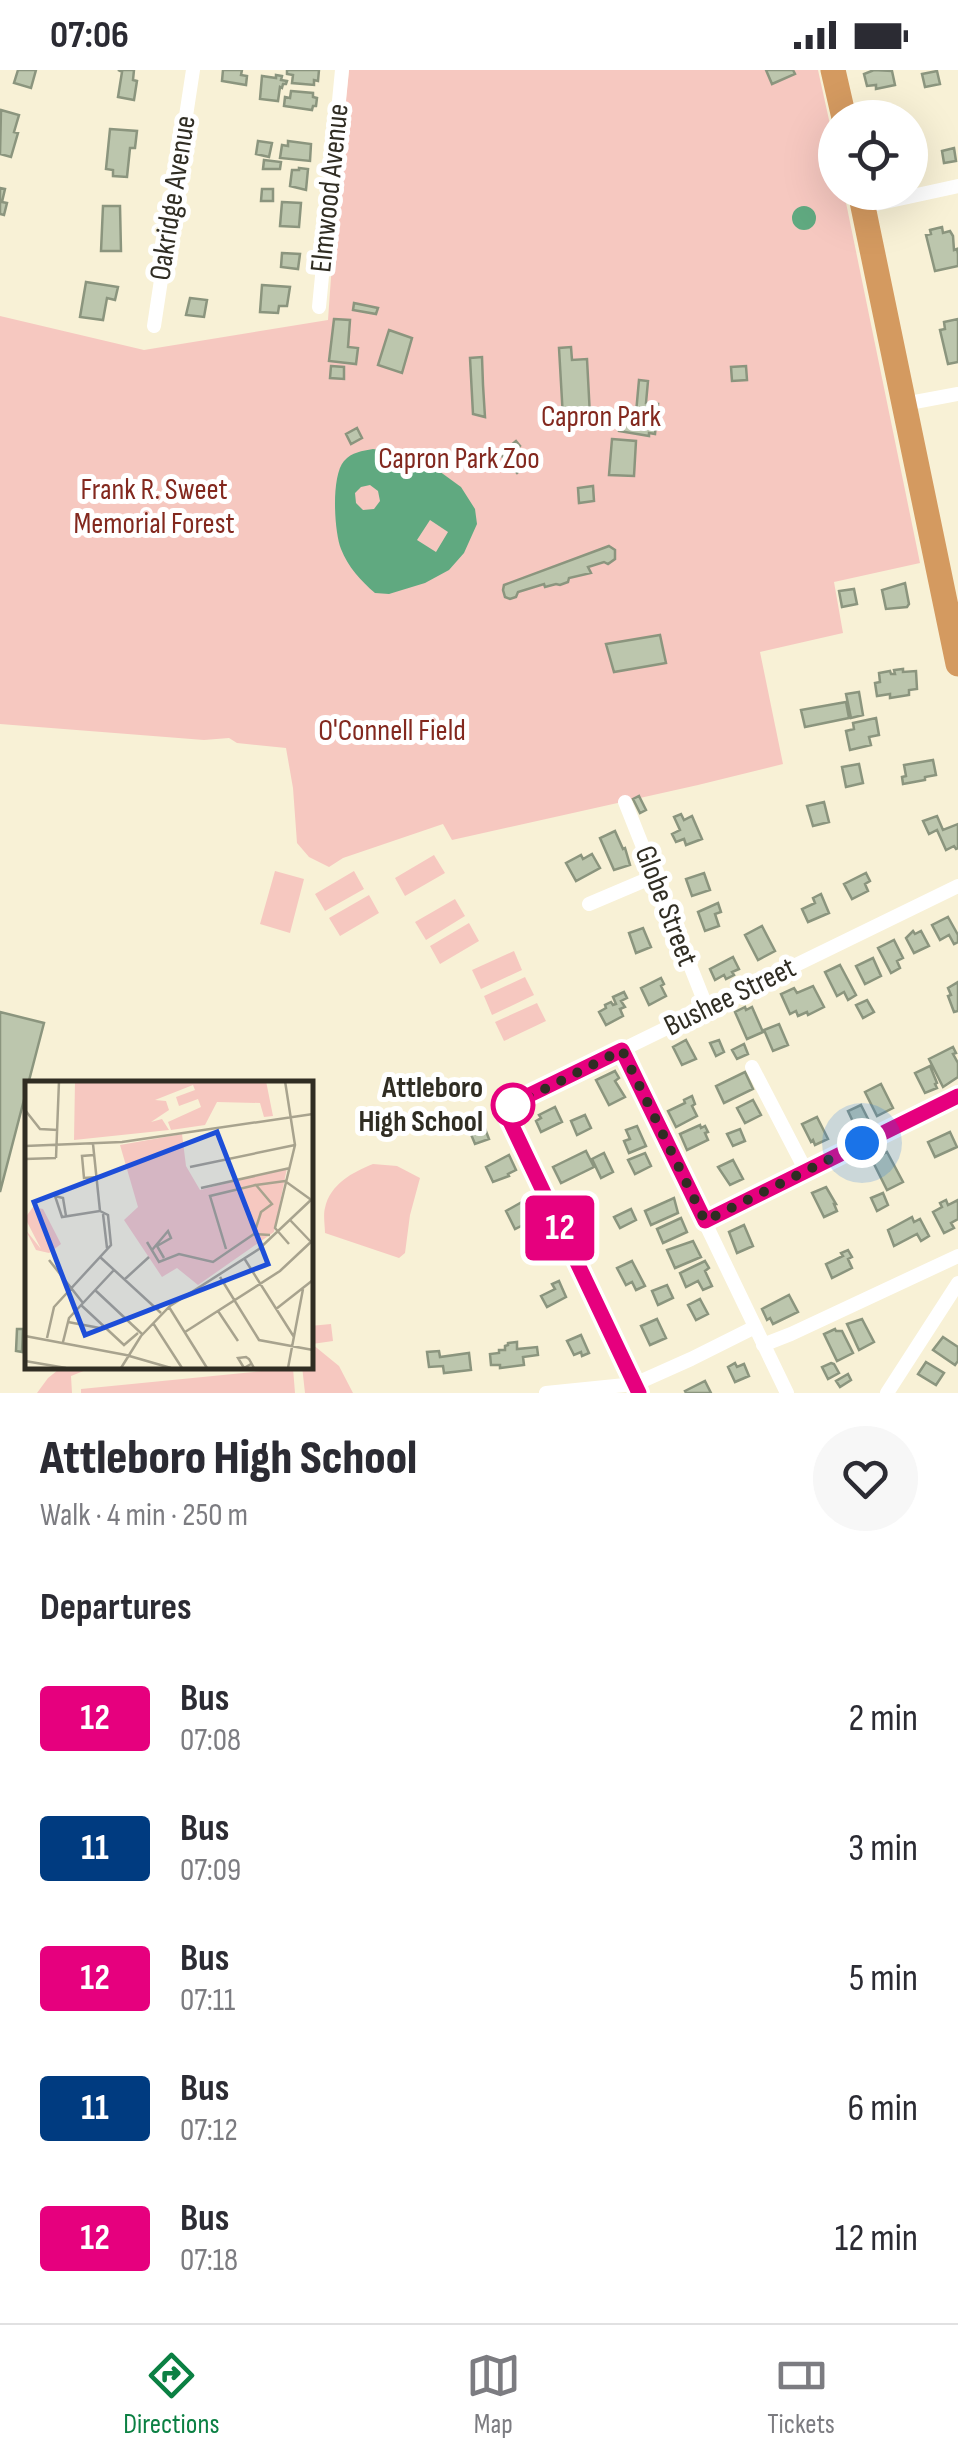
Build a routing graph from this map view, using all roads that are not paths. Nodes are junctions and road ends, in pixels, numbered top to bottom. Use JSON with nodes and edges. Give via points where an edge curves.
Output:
{"nodes":[{"id":1,"x":193,"y":70,"type":"edge"},
{"id":2,"x":342,"y":70,"type":"edge"},
{"id":3,"x":833,"y":70,"type":"edge"},
{"id":4,"x":840,"y":100,"type":"edge"},
{"id":5,"x":958,"y":186,"type":"edge"},
{"id":6,"x":928,"y":190,"type":"edge"},
{"id":7,"x":863,"y":210,"type":"edge"},
{"id":8,"x":318,"y":307,"type":"dead end"},
{"id":9,"x":154,"y":326,"type":"dead end"},
{"id":10,"x":958,"y":394,"type":"edge"},
{"id":11,"x":904,"y":404,"type":"junction"},
{"id":12,"x":952,"y":602,"type":"edge"},
{"id":13,"x":958,"y":664,"type":"edge"},
{"id":14,"x":625,"y":802,"type":"dead end"},
{"id":15,"x":655,"y":876,"type":"junction"},
{"id":16,"x":958,"y":886,"type":"edge"},
{"id":17,"x":588,"y":904,"type":"dead end"},
{"id":18,"x":707,"y":1008,"type":"junction"},
{"id":19,"x":622,"y":1050,"type":"junction"},
{"id":20,"x":752,"y":1068,"type":"dead end"},
{"id":21,"x":958,"y":1096,"type":"edge"},
{"id":22,"x":806,"y":1171,"type":"junction"},
{"id":23,"x":705,"y":1221,"type":"junction"},
{"id":24,"x":958,"y":1256,"type":"edge"},
{"id":25,"x":958,"y":1282,"type":"edge"},
{"id":26,"x":755,"y":1328,"type":"junction"},
{"id":27,"x":763,"y":1345,"type":"junction"},
{"id":28,"x":637,"y":1388,"type":"edge"},
{"id":29,"x":546,"y":1393,"type":"edge"},
{"id":30,"x":787,"y":1393,"type":"edge"},
{"id":31,"x":887,"y":1393,"type":"edge"}],
"edges":[{"from":1,"to":9,"type":"street","name":"Oakridge Avenue"},
{"from":2,"to":8,"type":"street","name":"Elmwood Avenue"},
{"from":3,"to":4,"type":"highway"},
{"from":5,"to":6,"type":"street"},
{"from":7,"to":11,"type":"highway"},
{"from":10,"to":11,"type":"street"},
{"from":11,"to":12,"type":"highway"},
{"from":12,"to":13,"type":"highway"},
{"from":14,"to":15,"type":"street","name":"Globe Street"},
{"from":15,"to":17,"type":"street"},
{"from":15,"to":18,"type":"street","name":"Globe Street"},
{"from":16,"to":18,"type":"street","name":"Bushee Street"},
{"from":18,"to":19,"type":"street","name":"Bushee Street"},
{"from":19,"to":23,"type":"street"},
{"from":19,"to":28,"type":"street","name":"Bushee Street","via":[[515,1102],[506,1113]]},
{"from":20,"to":22,"type":"street"},
{"from":21,"to":22,"type":"street"},
{"from":22,"to":23,"type":"street"},
{"from":23,"to":26,"type":"street"},
{"from":24,"to":27,"type":"street"},
{"from":25,"to":31,"type":"street"},
{"from":26,"to":27,"type":"street"},
{"from":26,"to":28,"type":"street"},
{"from":27,"to":30,"type":"street"},
{"from":28,"to":29,"type":"street"}]}
